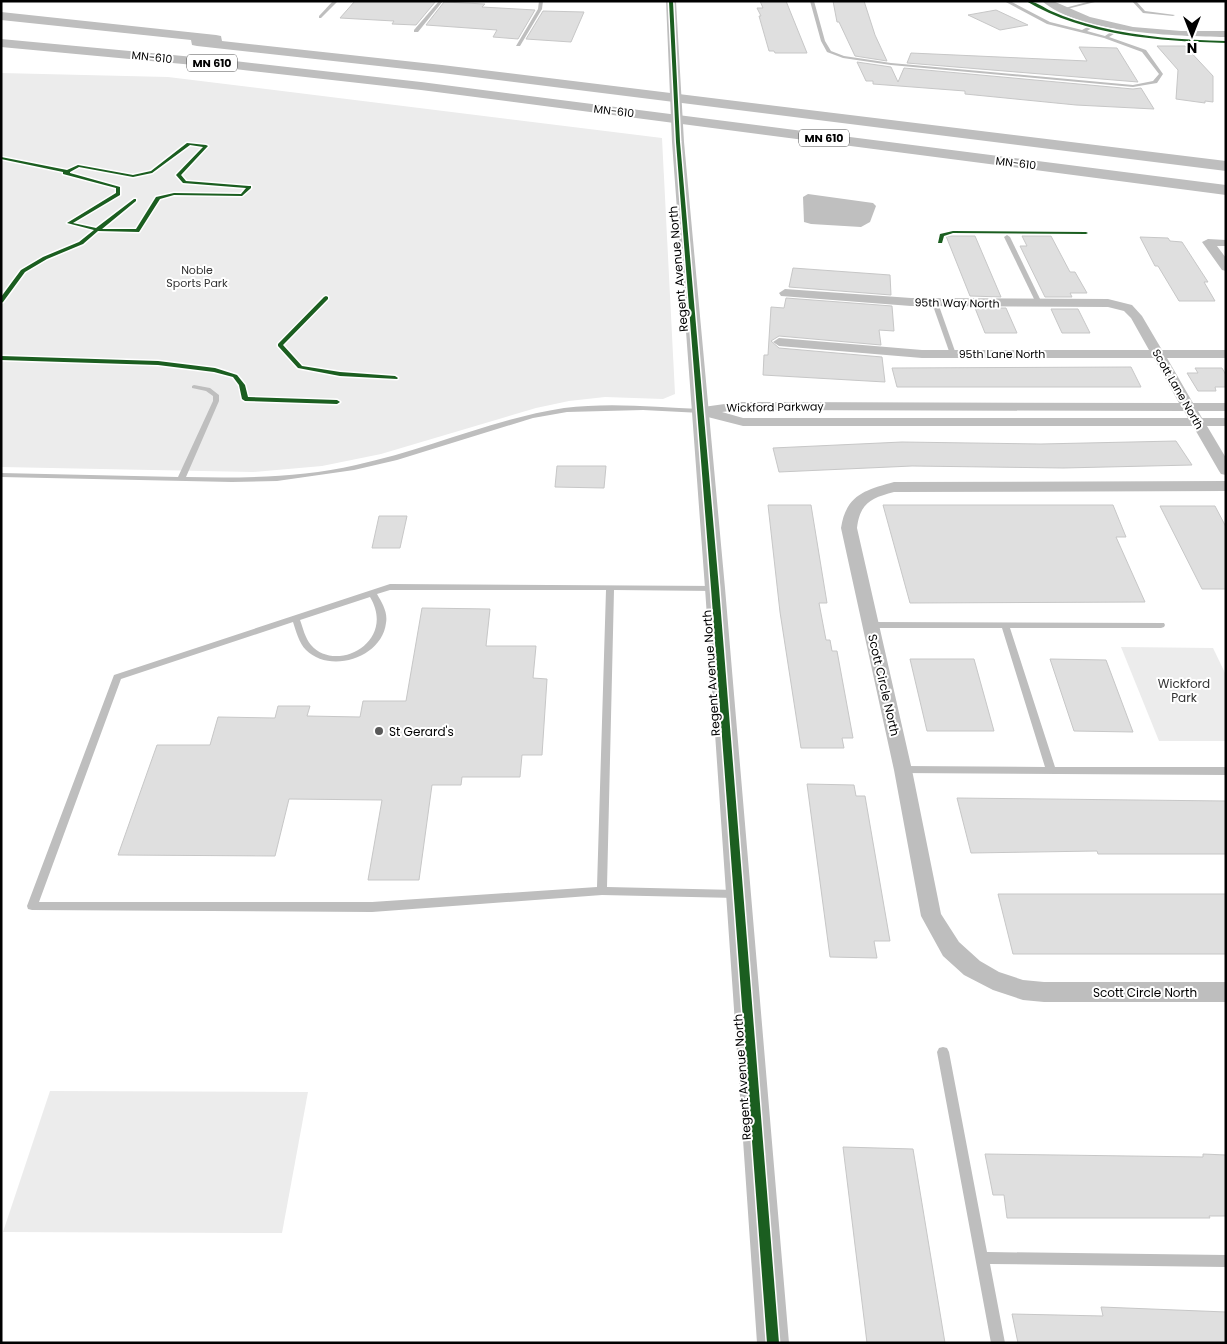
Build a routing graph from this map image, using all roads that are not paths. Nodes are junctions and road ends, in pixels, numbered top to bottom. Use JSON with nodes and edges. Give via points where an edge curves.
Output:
{"nodes":[{"id":1,"x":336,"y":1,"type":"edge"},
{"id":2,"x":441,"y":1,"type":"edge"},
{"id":3,"x":541,"y":1,"type":"edge"},
{"id":4,"x":671,"y":1,"type":"edge"},
{"id":5,"x":812,"y":1,"type":"edge"},
{"id":6,"x":1006,"y":1,"type":"edge"},
{"id":7,"x":1046,"y":1,"type":"edge"},
{"id":8,"x":1097,"y":1,"type":"edge"},
{"id":9,"x":1134,"y":1,"type":"edge"},
{"id":10,"x":1063,"y":9,"type":"junction"},
{"id":11,"x":1174,"y":15,"type":"dead end"},
{"id":12,"x":1,"y":16,"type":"edge"},
{"id":13,"x":320,"y":17,"type":"dead end"},
{"id":14,"x":1101,"y":21,"type":"junction"},
{"id":15,"x":1,"y":25,"type":"edge"},
{"id":16,"x":1123,"y":26,"type":"junction"},
{"id":17,"x":416,"y":31,"type":"dead end"},
{"id":18,"x":1083,"y":31,"type":"junction"},
{"id":19,"x":1226,"y":34,"type":"edge"},
{"id":20,"x":1106,"y":37,"type":"junction"},
{"id":21,"x":1,"y":43,"type":"edge"},
{"id":22,"x":518,"y":45,"type":"dead end"},
{"id":23,"x":336,"y":56,"type":"junction"},
{"id":24,"x":1,"y":57,"type":"edge"},
{"id":25,"x":421,"y":86,"type":"junction"},
{"id":26,"x":1070,"y":147,"type":"junction"},
{"id":27,"x":1226,"y":163,"type":"edge"},
{"id":28,"x":1226,"y":166,"type":"edge"},
{"id":29,"x":1226,"y":190,"type":"edge"},
{"id":30,"x":1007,"y":237,"type":"dead end"},
{"id":31,"x":1226,"y":243,"type":"edge"},
{"id":32,"x":1226,"y":267,"type":"edge"},
{"id":33,"x":785,"y":293,"type":"dead end"},
{"id":34,"x":935,"y":303,"type":"junction"},
{"id":35,"x":1038,"y":303,"type":"junction"},
{"id":36,"x":1128,"y":308,"type":"joint"},
{"id":37,"x":779,"y":342,"type":"dead end"},
{"id":38,"x":953,"y":354,"type":"junction"},
{"id":39,"x":1158,"y":354,"type":"junction"},
{"id":40,"x":1226,"y":354,"type":"edge"},
{"id":41,"x":194,"y":387,"type":"dead end"},
{"id":42,"x":1189,"y":406,"type":"junction"},
{"id":43,"x":1226,"y":406,"type":"edge"},
{"id":44,"x":701,"y":412,"type":"junction"},
{"id":45,"x":1198,"y":422,"type":"junction"},
{"id":46,"x":1226,"y":422,"type":"edge"},
{"id":47,"x":1226,"y":471,"type":"edge"},
{"id":48,"x":1,"y":475,"type":"edge"},
{"id":49,"x":181,"y":479,"type":"junction"},
{"id":50,"x":1226,"y":486,"type":"edge"},
{"id":51,"x":610,"y":588,"type":"junction"},
{"id":52,"x":715,"y":588,"type":"junction"},
{"id":53,"x":372,"y":593,"type":"junction"},
{"id":54,"x":295,"y":618,"type":"junction"},
{"id":55,"x":870,"y":625,"type":"junction"},
{"id":56,"x":1005,"y":625,"type":"junction"},
{"id":57,"x":1161,"y":625,"type":"dead end"},
{"id":58,"x":903,"y":770,"type":"junction"},
{"id":59,"x":1051,"y":770,"type":"junction"},
{"id":60,"x":1226,"y":771,"type":"edge"},
{"id":61,"x":602,"y":891,"type":"junction"},
{"id":62,"x":739,"y":894,"type":"junction"},
{"id":63,"x":1226,"y":992,"type":"edge"},
{"id":64,"x":943,"y":1052,"type":"dead end"},
{"id":65,"x":982,"y":1258,"type":"junction"},
{"id":66,"x":1226,"y":1261,"type":"edge"},
{"id":67,"x":773,"y":1343,"type":"edge"},
{"id":68,"x":998,"y":1343,"type":"edge"}],
"edges":[{"from":1,"to":13,"type":"lane"},
{"from":2,"to":17,"type":"lane"},
{"from":3,"to":22,"type":"lane","via":[[540,9]]},
{"from":4,"to":44,"type":"street","name":"Regent Avenue North","via":[[678,142]]},
{"from":5,"to":20,"type":"lane","via":[[829,52],[843,57],[1133,86],[1155,82],[1161,74],[1144,51]]},
{"from":6,"to":18,"type":"lane","via":[[1049,23]]},
{"from":7,"to":10,"type":"street"},
{"from":8,"to":10,"type":"lane"},
{"from":9,"to":11,"type":"lane","via":[[1144,12]]},
{"from":10,"to":14,"type":"street"},
{"from":12,"to":23,"type":"highway","via":[[212,38]]},
{"from":14,"to":16,"type":"street"},
{"from":14,"to":18,"type":"lane"},
{"from":15,"to":23,"type":"highway","name":"MN-610","number":"MN 610"},
{"from":16,"to":19,"type":"street","via":[[1183,34]]},
{"from":16,"to":20,"type":"lane"},
{"from":18,"to":20,"type":"lane"},
{"from":21,"to":25,"type":"highway","name":"MN-610","number":"MN 610"},
{"from":23,"to":26,"type":"highway","name":"MN-610","number":"MN 610"},
{"from":24,"to":25,"type":"highway","via":[[154,63]]},
{"from":25,"to":29,"type":"highway","name":"MN-610","number":"MN 610"},
{"from":26,"to":27,"type":"highway"},
{"from":26,"to":28,"type":"highway","name":"MN-610","number":"MN 610"},
{"from":30,"to":35,"type":"lane"},
{"from":31,"to":32,"type":"street","via":[[1208,242]]},
{"from":33,"to":34,"type":"street","name":"95th Way North"},
{"from":34,"to":35,"type":"street","name":"95th Way North"},
{"from":34,"to":38,"type":"lane"},
{"from":35,"to":36,"type":"street","name":"95th Way North","via":[[1108,303]]},
{"from":36,"to":39,"type":"street","name":"Scott Lane North"},
{"from":37,"to":38,"type":"street","name":"95th Lane North"},
{"from":38,"to":39,"type":"street","name":"95th Lane North"},
{"from":39,"to":40,"type":"street","name":"95th Lane North"},
{"from":39,"to":42,"type":"street","name":"Scott Lane North"},
{"from":41,"to":49,"type":"lane","via":[[213,391],[216,401]]},
{"from":42,"to":43,"type":"street","name":"Wickford Parkway"},
{"from":42,"to":44,"type":"street","name":"Wickford Parkway","via":[[739,406]]},
{"from":42,"to":45,"type":"street","name":"Scott Lane North"},
{"from":44,"to":45,"type":"street","name":"Wickford Parkway","via":[[743,422]]},
{"from":44,"to":49,"type":"lane","via":[[635,408],[568,410],[532,416],[354,468],[277,479]]},
{"from":44,"to":52,"type":"street","name":"Regent Avenue North"},
{"from":45,"to":46,"type":"street","name":"Wickford Parkway"},
{"from":45,"to":47,"type":"street","name":"Scott Lane North"},
{"from":48,"to":49,"type":"lane"},
{"from":50,"to":55,"type":"street","name":"Scott Circle North","via":[[910,486],[894,487],[864,497],[854,506],[849,528]]},
{"from":51,"to":52,"type":"lane"},
{"from":51,"to":53,"type":"lane","via":[[390,587]]},
{"from":51,"to":61,"type":"lane"},
{"from":52,"to":62,"type":"street","name":"Regent Avenue North"},
{"from":53,"to":54,"type":"lane"},
{"from":53,"to":54,"type":"lane","via":[[381,610],[380,629],[373,643],[360,653],[342,659],[321,657],[309,649]]},
{"from":54,"to":61,"type":"lane","via":[[116,677],[32,906],[372,907]]},
{"from":55,"to":56,"type":"lane"},
{"from":55,"to":58,"type":"street","name":"Scott Circle North"},
{"from":56,"to":57,"type":"lane"},
{"from":56,"to":59,"type":"lane"},
{"from":58,"to":59,"type":"lane"},
{"from":58,"to":63,"type":"street","name":"Scott Circle North","via":[[931,916],[951,949],[972,968],[993,980],[1024,990],[1044,992]]},
{"from":59,"to":60,"type":"lane"},
{"from":61,"to":62,"type":"lane"},
{"from":62,"to":67,"type":"street","name":"Regent Avenue North"},
{"from":64,"to":65,"type":"lane"},
{"from":65,"to":66,"type":"lane"},
{"from":65,"to":68,"type":"lane"}]}
